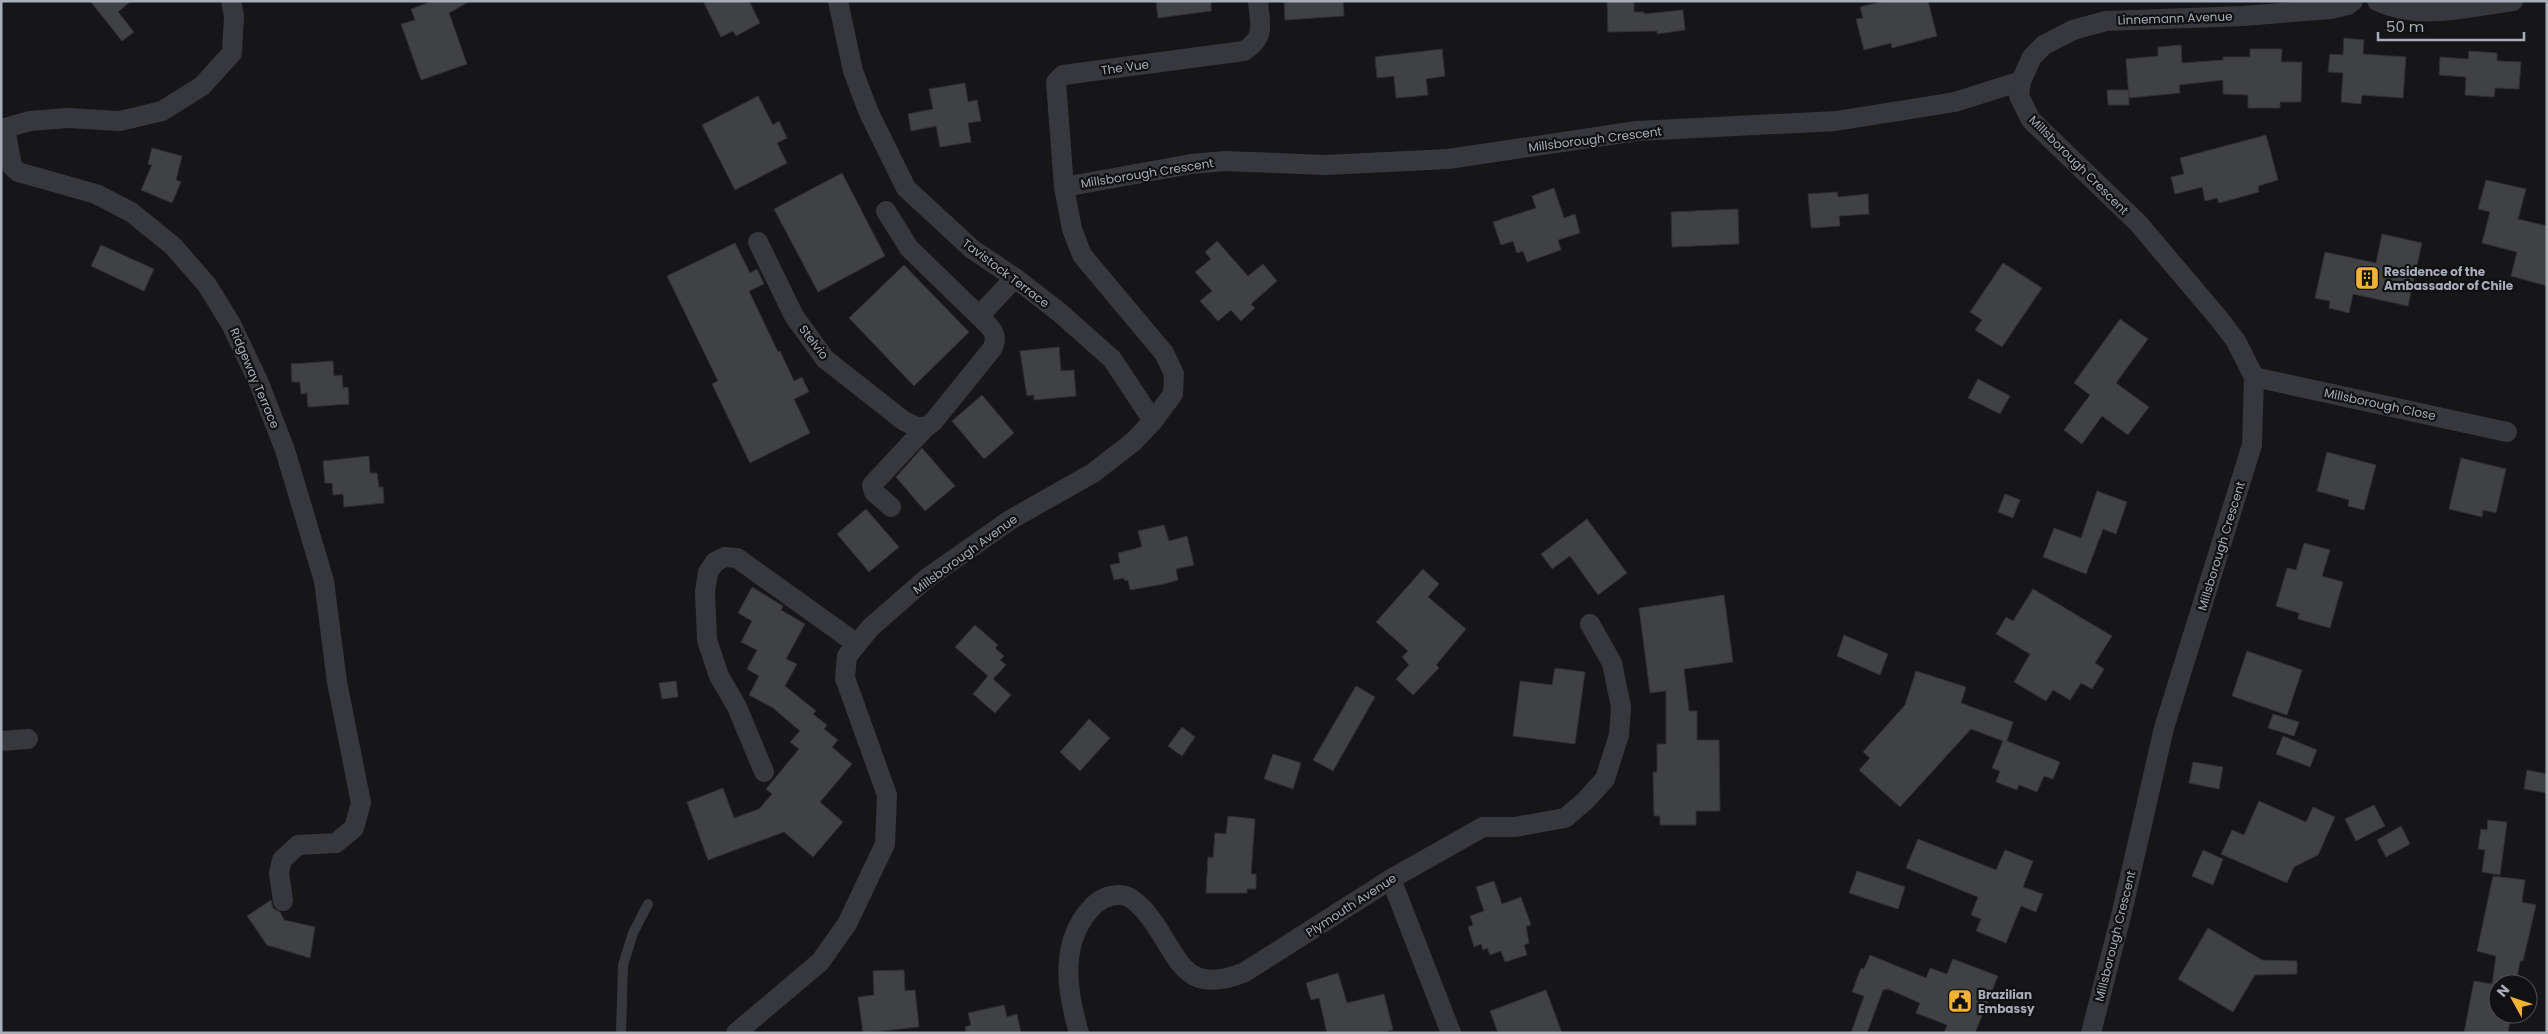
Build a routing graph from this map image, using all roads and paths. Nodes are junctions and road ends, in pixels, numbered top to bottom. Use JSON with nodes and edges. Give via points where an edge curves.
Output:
{"nodes":[{"id":1,"x":231,"y":1,"type":"edge"},
{"id":2,"x":838,"y":1,"type":"edge"},
{"id":3,"x":1258,"y":1,"type":"edge"},
{"id":4,"x":2353,"y":1,"type":"edge"},
{"id":5,"x":2377,"y":1,"type":"edge"},
{"id":6,"x":2512,"y":1,"type":"edge"},
{"id":7,"x":2021,"y":81,"type":"junction"},
{"id":8,"x":3,"y":129,"type":"edge"},
{"id":9,"x":1064,"y":187,"type":"junction"},
{"id":10,"x":886,"y":211,"type":"dead end"},
{"id":11,"x":758,"y":242,"type":"dead end"},
{"id":12,"x":1015,"y":278,"type":"junction"},
{"id":13,"x":979,"y":316,"type":"junction"},
{"id":14,"x":2254,"y":377,"type":"junction"},
{"id":15,"x":1153,"y":421,"type":"junction"},
{"id":16,"x":926,"y":428,"type":"junction"},
{"id":17,"x":2507,"y":432,"type":"dead end"},
{"id":18,"x":891,"y":507,"type":"dead end"},
{"id":19,"x":1590,"y":624,"type":"dead end"},
{"id":20,"x":857,"y":644,"type":"junction"},
{"id":21,"x":28,"y":739,"type":"dead end"},
{"id":22,"x":1,"y":741,"type":"edge"},
{"id":23,"x":764,"y":772,"type":"dead end"},
{"id":24,"x":1391,"y":879,"type":"junction"},
{"id":25,"x":283,"y":901,"type":"dead end"},
{"id":26,"x":648,"y":904,"type":"dead end"},
{"id":27,"x":621,"y":1033,"type":"edge"},
{"id":28,"x":736,"y":1033,"type":"edge"},
{"id":29,"x":1079,"y":1033,"type":"edge"},
{"id":30,"x":1450,"y":1033,"type":"edge"},
{"id":31,"x":2091,"y":1033,"type":"edge"}],
"edges":[{"from":1,"to":8,"type":"street","name":"Ridgeway Terrace","via":[[234,16],[232,53],[202,86],[162,111],[120,122],[68,118],[30,121]]},
{"from":2,"to":12,"type":"street","name":"Tavistock Terrace","via":[[856,79],[906,188],[972,250]]},
{"from":3,"to":9,"type":"street","name":"The Vue","via":[[1261,32],[1254,45],[1244,51],[1063,75],[1056,82],[1055,90]]},
{"from":4,"to":7,"type":"street","name":"Linnemann Avenue","via":[[2330,9],[2106,21],[2073,30],[2044,45],[2032,57]]},
{"from":5,"to":6,"type":"street","via":[[2394,9],[2436,12]]},
{"from":7,"to":9,"type":"street","name":"Millsborough Crescent","via":[[1955,102],[1836,122],[1637,131],[1448,159],[1325,165],[1256,161],[1199,163]]},
{"from":7,"to":14,"type":"street","name":"Millsborough Crescent","via":[[2019,96],[2031,120],[2138,223],[2236,341]]},
{"from":8,"to":25,"type":"street","name":"Ridgeway Terrace","via":[[12,166],[18,172],[96,194],[131,212],[173,246],[207,285],[231,324],[259,383],[284,450],[324,581],[337,682],[361,803],[354,828],[336,843],[298,845],[282,860],[279,873]]},
{"from":9,"to":15,"type":"street","name":"Millsborough Avenue","via":[[1072,229],[1082,255],[1164,353],[1174,374],[1173,394]]},
{"from":10,"to":13,"type":"street","via":[[909,248]]},
{"from":11,"to":16,"type":"street","name":"Stelvio","via":[[794,316],[825,359],[904,421]]},
{"from":12,"to":13,"type":"street"},
{"from":12,"to":15,"type":"street","name":"Tavistock Terrace","via":[[1112,359]]},
{"from":13,"to":16,"type":"street","via":[[996,334],[996,340]]},
{"from":14,"to":17,"type":"street","name":"Millsborough Close"},
{"from":14,"to":31,"type":"street","name":"Millsborough Crescent","via":[[2252,445],[2164,728]]},
{"from":15,"to":20,"type":"street","name":"Millsborough Avenue","via":[[1133,442],[1093,473],[1010,520],[926,580]]},
{"from":16,"to":18,"type":"street","via":[[872,485],[874,492]]},
{"from":19,"to":24,"type":"street","name":"Plymouth Avenue","via":[[1612,663],[1621,707],[1619,735],[1605,779],[1565,818],[1515,828],[1483,827]]},
{"from":20,"to":23,"type":"street","via":[[737,558],[725,557],[715,562],[708,572],[707,640],[719,676]]},
{"from":20,"to":28,"type":"street","name":"Millsborough Avenue","via":[[847,656],[846,678],[887,795],[885,844],[847,924],[820,962]]},
{"from":21,"to":22,"type":"street"},
{"from":24,"to":29,"type":"street","name":"Plymouth Avenue","via":[[1245,972],[1224,980],[1204,980],[1188,972],[1176,960],[1150,916],[1139,904],[1126,896],[1113,895],[1098,901],[1076,929],[1070,950],[1070,1003]]},
{"from":24,"to":30,"type":"street"},
{"from":26,"to":27,"type":"lane","via":[[623,965]]}]}
